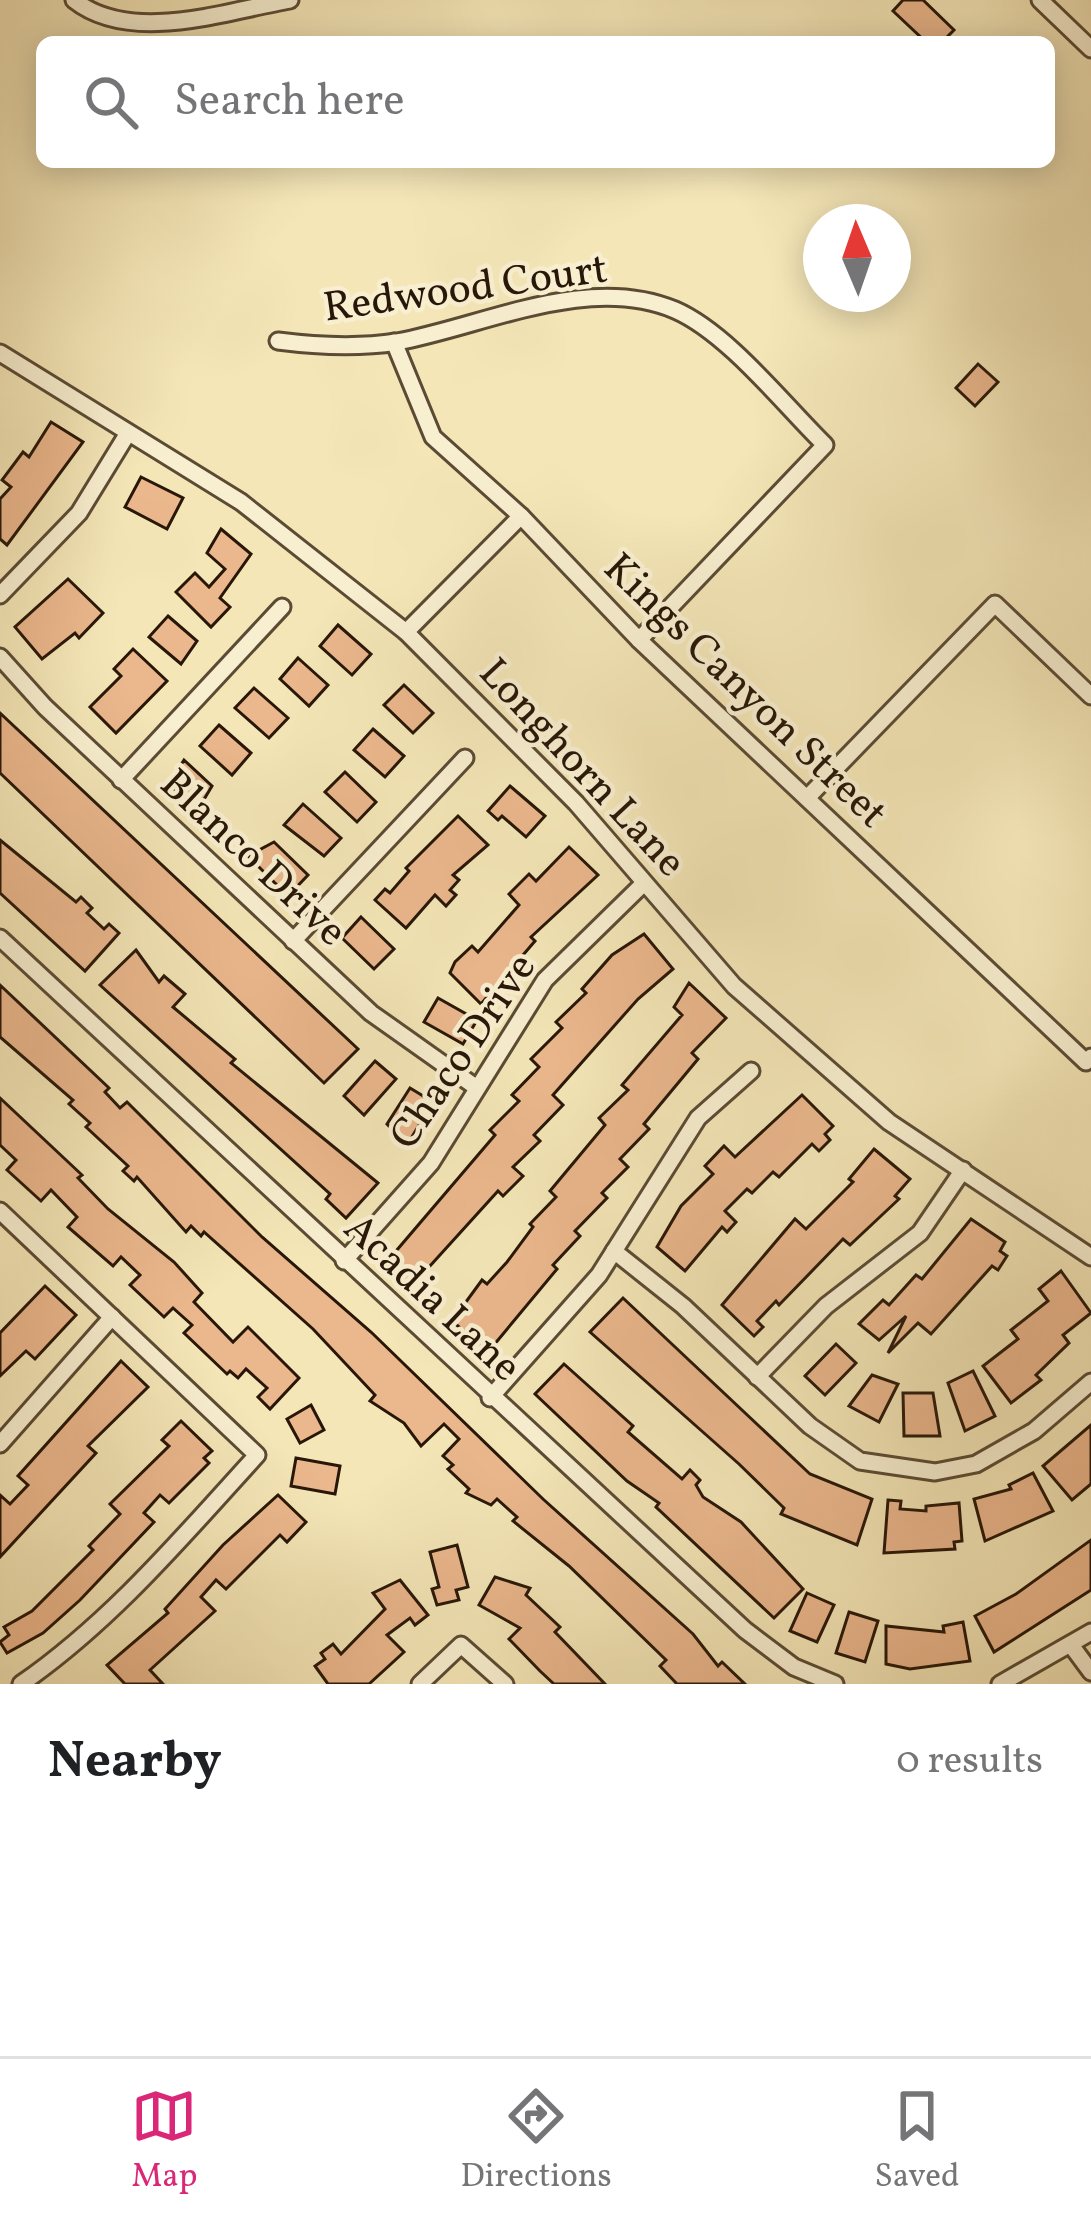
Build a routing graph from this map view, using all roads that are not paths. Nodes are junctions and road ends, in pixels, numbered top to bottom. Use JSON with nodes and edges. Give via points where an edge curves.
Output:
{"nodes":[{"id":1,"x":74,"y":0,"type":"edge"},
{"id":2,"x":290,"y":0,"type":"edge"},
{"id":3,"x":1040,"y":0,"type":"edge"},
{"id":4,"x":1091,"y":49,"type":"edge"},
{"id":5,"x":278,"y":341,"type":"dead end"},
{"id":6,"x":394,"y":342,"type":"junction"},
{"id":7,"x":0,"y":353,"type":"edge"},
{"id":8,"x":128,"y":433,"type":"junction"},
{"id":9,"x":521,"y":516,"type":"junction"},
{"id":10,"x":0,"y":596,"type":"edge"},
{"id":11,"x":282,"y":607,"type":"dead end"},
{"id":12,"x":406,"y":632,"type":"junction"},
{"id":13,"x":639,"y":640,"type":"junction"},
{"id":14,"x":0,"y":656,"type":"edge"},
{"id":15,"x":1091,"y":696,"type":"edge"},
{"id":16,"x":465,"y":758,"type":"dead end"},
{"id":17,"x":121,"y":780,"type":"junction"},
{"id":18,"x":807,"y":798,"type":"junction"},
{"id":19,"x":643,"y":884,"type":"junction"},
{"id":20,"x":0,"y":938,"type":"edge"},
{"id":21,"x":293,"y":941,"type":"junction"},
{"id":22,"x":1089,"y":1059,"type":"edge"},
{"id":23,"x":751,"y":1071,"type":"dead end"},
{"id":24,"x":477,"y":1088,"type":"junction"},
{"id":25,"x":963,"y":1170,"type":"junction"},
{"id":26,"x":0,"y":1211,"type":"edge"},
{"id":27,"x":614,"y":1251,"type":"junction"},
{"id":28,"x":1091,"y":1257,"type":"edge"},
{"id":29,"x":344,"y":1261,"type":"junction"},
{"id":30,"x":112,"y":1317,"type":"junction"},
{"id":31,"x":757,"y":1377,"type":"junction"},
{"id":32,"x":1091,"y":1382,"type":"edge"},
{"id":33,"x":490,"y":1398,"type":"junction"},
{"id":34,"x":0,"y":1444,"type":"edge"},
{"id":35,"x":1091,"y":1632,"type":"edge"},
{"id":36,"x":1071,"y":1645,"type":"junction"},
{"id":37,"x":1091,"y":1672,"type":"edge"},
{"id":38,"x":21,"y":1684,"type":"edge"},
{"id":39,"x":420,"y":1684,"type":"edge"},
{"id":40,"x":505,"y":1684,"type":"edge"},
{"id":41,"x":835,"y":1684,"type":"edge"},
{"id":42,"x":1000,"y":1684,"type":"edge"}],
"edges":[{"from":1,"to":2,"type":"street","via":[[120,20],[164,22]]},
{"from":3,"to":4,"type":"street"},
{"from":5,"to":6,"type":"street","name":"Redwood Court"},
{"from":6,"to":9,"type":"street","name":"Kings Canyon Street","via":[[433,437]]},
{"from":6,"to":13,"type":"street","name":"Redwood Court","via":[[586,298],[631,299],[676,310],[715,337],[825,445]]},
{"from":7,"to":8,"type":"street","name":"Longhorn Lane"},
{"from":8,"to":10,"type":"street","via":[[79,513]]},
{"from":8,"to":12,"type":"street","name":"Longhorn Lane","via":[[241,502]]},
{"from":9,"to":12,"type":"street"},
{"from":9,"to":13,"type":"street","name":"Kings Canyon Street"},
{"from":11,"to":17,"type":"street"},
{"from":12,"to":19,"type":"street","name":"Longhorn Lane","via":[[548,772]]},
{"from":13,"to":18,"type":"street","name":"Kings Canyon Street"},
{"from":14,"to":17,"type":"street","name":"Blanco Drive"},
{"from":15,"to":18,"type":"street","via":[[995,604]]},
{"from":16,"to":21,"type":"street"},
{"from":17,"to":21,"type":"street","name":"Blanco Drive"},
{"from":18,"to":22,"type":"street","name":"Kings Canyon Street"},
{"from":19,"to":24,"type":"street","name":"Chaco Drive","via":[[545,980]]},
{"from":19,"to":25,"type":"street","name":"Longhorn Lane","via":[[734,986],[889,1122]]},
{"from":20,"to":29,"type":"street","name":"Acadia Lane"},
{"from":21,"to":24,"type":"street","name":"Blanco Drive","via":[[387,1026]]},
{"from":23,"to":27,"type":"street","via":[[698,1118]]},
{"from":24,"to":29,"type":"street","name":"Chaco Drive","via":[[431,1162]]},
{"from":25,"to":28,"type":"street","name":"Longhorn Lane"},
{"from":25,"to":31,"type":"street","via":[[920,1233],[826,1306]]},
{"from":26,"to":30,"type":"street"},
{"from":27,"to":31,"type":"street"},
{"from":27,"to":33,"type":"street","via":[[563,1322]]},
{"from":29,"to":33,"type":"street","name":"Acadia Lane"},
{"from":30,"to":34,"type":"street"},
{"from":30,"to":38,"type":"street","via":[[257,1455],[132,1592]]},
{"from":31,"to":32,"type":"street","via":[[860,1460],[935,1472],[1007,1448]]},
{"from":33,"to":41,"type":"street","name":"Acadia Lane","via":[[768,1649]]},
{"from":35,"to":36,"type":"street"},
{"from":36,"to":37,"type":"street"},
{"from":36,"to":42,"type":"street"},
{"from":39,"to":40,"type":"street","via":[[461,1645]]}]}
